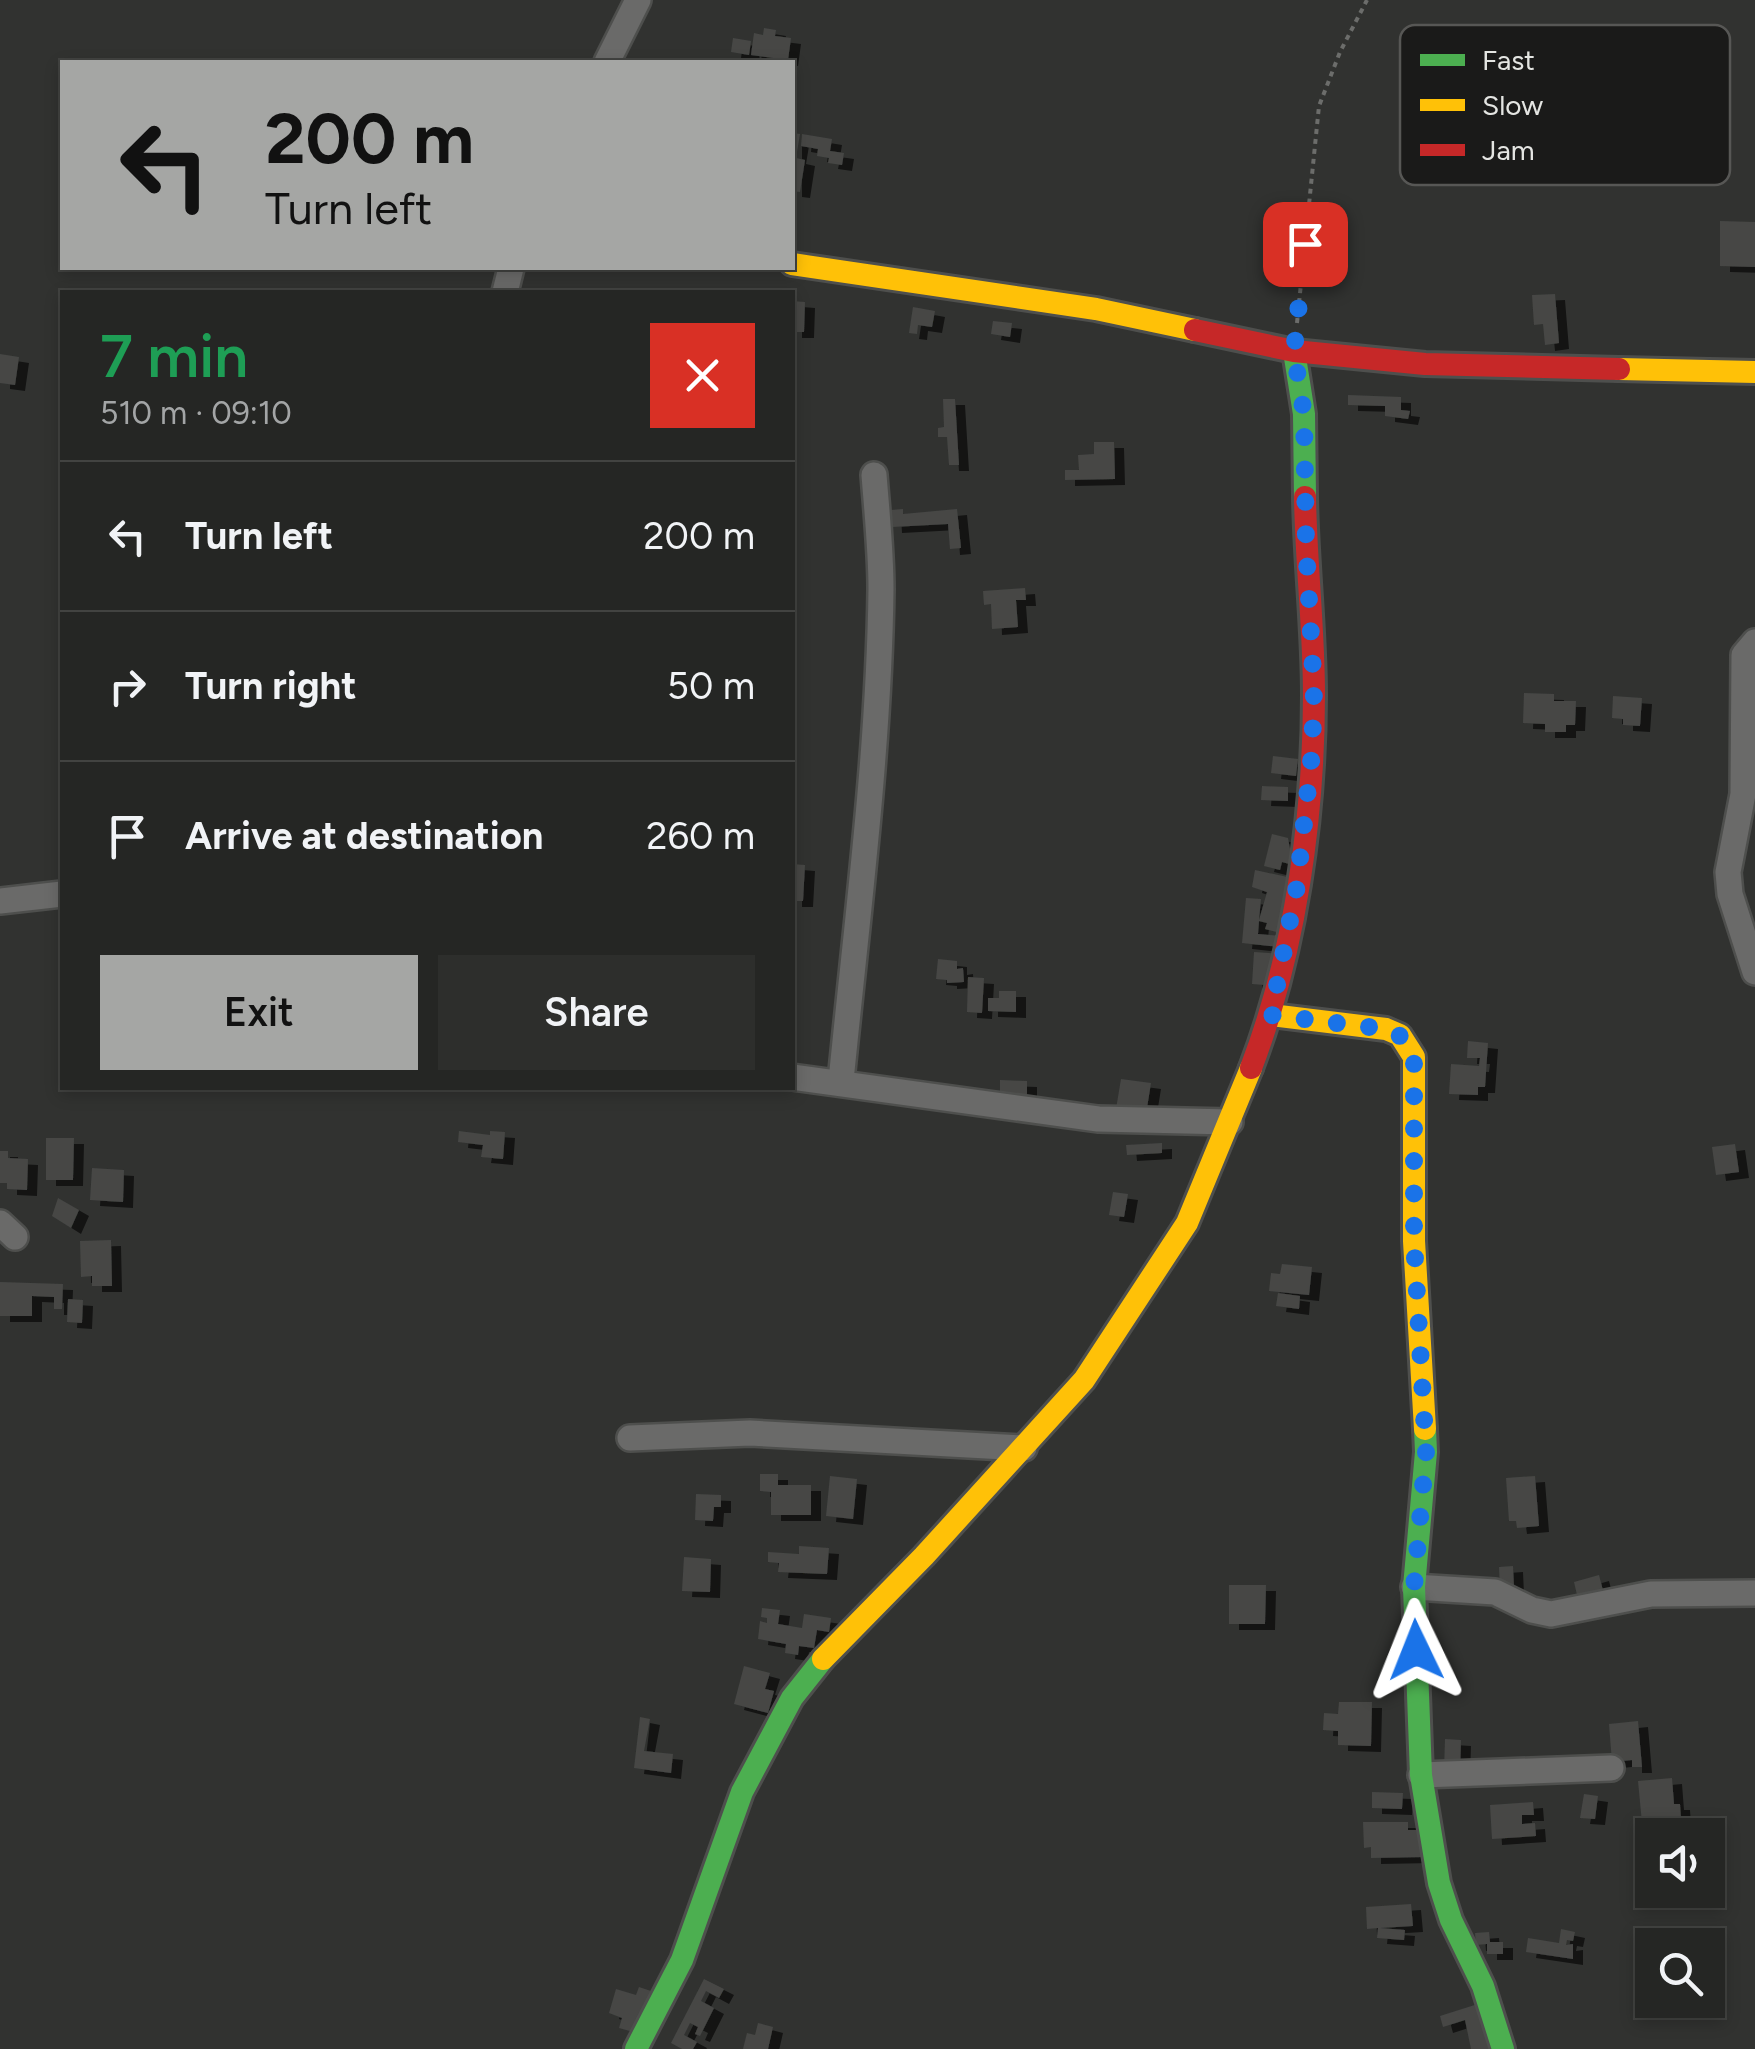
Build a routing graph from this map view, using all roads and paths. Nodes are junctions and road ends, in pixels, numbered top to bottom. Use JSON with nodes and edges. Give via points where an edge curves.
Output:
{"nodes":[{"id":1,"x":638,"y":0,"type":"edge"},
{"id":2,"x":1367,"y":0,"type":"edge"},
{"id":3,"x":607,"y":60,"type":"edge"},
{"id":4,"x":795,"y":264,"type":"edge"},
{"id":5,"x":1294,"y":352,"type":"junction"},
{"id":6,"x":1755,"y":372,"type":"edge"},
{"id":7,"x":874,"y":475,"type":"dead end"},
{"id":8,"x":1755,"y":642,"type":"edge"},
{"id":9,"x":60,"y":894,"type":"edge"},
{"id":10,"x":0,"y":901,"type":"edge"},
{"id":11,"x":1755,"y":972,"type":"edge"},
{"id":12,"x":1271,"y":1015,"type":"junction"},
{"id":13,"x":795,"y":1077,"type":"edge"},
{"id":14,"x":841,"y":1081,"type":"junction"},
{"id":15,"x":1230,"y":1122,"type":"junction"},
{"id":16,"x":630,"y":1438,"type":"dead end"},
{"id":17,"x":1024,"y":1448,"type":"junction"},
{"id":18,"x":1414,"y":1587,"type":"junction"},
{"id":19,"x":1755,"y":1594,"type":"edge"},
{"id":20,"x":1610,"y":1768,"type":"dead end"},
{"id":21,"x":1421,"y":1775,"type":"junction"},
{"id":22,"x":636,"y":2049,"type":"edge"},
{"id":23,"x":1504,"y":2049,"type":"edge"}],
"edges":[{"from":1,"to":3,"type":"street"},
{"from":2,"to":5,"type":"path","via":[[1319,106]]},
{"from":4,"to":5,"type":"street","via":[[1096,309]]},
{"from":5,"to":6,"type":"street","via":[[1426,364]]},
{"from":5,"to":12,"type":"street","via":[[1304,414],[1312,753],[1297,886]]},
{"from":7,"to":14,"type":"street","via":[[879,642]]},
{"from":8,"to":11,"type":"street","via":[[1744,655],[1743,794],[1728,872]]},
{"from":9,"to":10,"type":"street"},
{"from":12,"to":15,"type":"street"},
{"from":12,"to":18,"type":"street","via":[[1386,1029],[1414,1057],[1414,1241],[1426,1452]]},
{"from":13,"to":14,"type":"street"},
{"from":14,"to":15,"type":"street","via":[[1098,1120]]},
{"from":15,"to":17,"type":"street","via":[[1187,1223],[1150,1283],[1084,1380]]},
{"from":16,"to":17,"type":"street","via":[[750,1434]]},
{"from":17,"to":22,"type":"street","via":[[792,1698],[742,1792],[682,1960]]},
{"from":18,"to":19,"type":"street","via":[[1495,1592],[1551,1614],[1651,1594]]},
{"from":18,"to":21,"type":"street"},
{"from":20,"to":21,"type":"street"},
{"from":21,"to":23,"type":"street","via":[[1439,1883]]}]}
